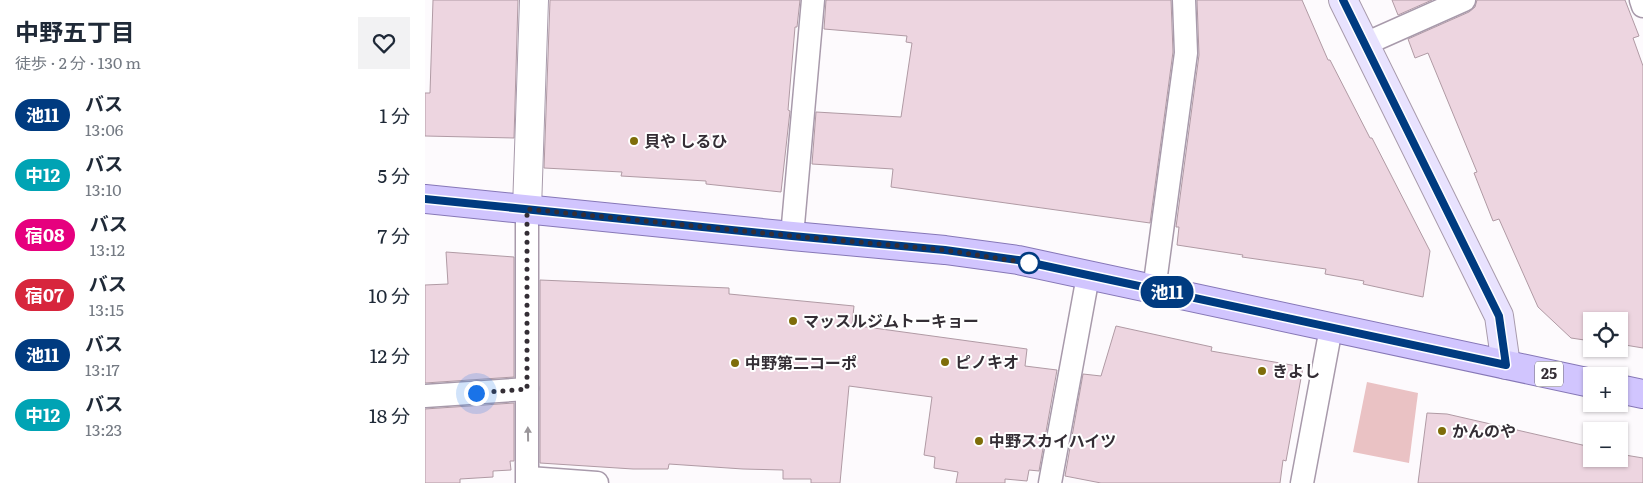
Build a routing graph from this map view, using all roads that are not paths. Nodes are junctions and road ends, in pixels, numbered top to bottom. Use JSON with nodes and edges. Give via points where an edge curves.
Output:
{"nodes":[{"id":1,"x":534,"y":0,"type":"edge"},
{"id":2,"x":813,"y":0,"type":"edge"},
{"id":3,"x":1184,"y":0,"type":"edge"},
{"id":4,"x":1343,"y":0,"type":"edge"},
{"id":5,"x":1465,"y":0,"type":"edge"},
{"id":6,"x":1641,"y":0,"type":"edge"},
{"id":7,"x":1643,"y":6,"type":"edge"},
{"id":8,"x":1365,"y":44,"type":"junction"},
{"id":9,"x":425,"y":200,"type":"edge"},
{"id":10,"x":527,"y":209,"type":"junction"},
{"id":11,"x":792,"y":236,"type":"junction"},
{"id":12,"x":1088,"y":276,"type":"junction"},
{"id":13,"x":1154,"y":290,"type":"junction"},
{"id":14,"x":1331,"y":328,"type":"junction"},
{"id":15,"x":1506,"y":365,"type":"junction"},
{"id":16,"x":1583,"y":381,"type":"edge"},
{"id":17,"x":527,"y":389,"type":"junction"},
{"id":18,"x":1628,"y":391,"type":"edge"},
{"id":19,"x":1643,"y":394,"type":"edge"},
{"id":20,"x":425,"y":396,"type":"edge"},
{"id":21,"x":528,"y":480,"type":"edge"},
{"id":22,"x":597,"y":483,"type":"edge"},
{"id":23,"x":1049,"y":483,"type":"edge"},
{"id":24,"x":1302,"y":483,"type":"edge"}],
"edges":[{"from":1,"to":10,"type":"street"},
{"from":2,"to":11,"type":"lane"},
{"from":3,"to":13,"type":"lane","via":[[1186,52]]},
{"from":4,"to":8,"type":"street"},
{"from":5,"to":8,"type":"lane"},
{"from":6,"to":7,"type":"lane"},
{"from":8,"to":15,"type":"street","via":[[1499,316]]},
{"from":9,"to":10,"type":"main road","number":"25"},
{"from":10,"to":11,"type":"main road","number":"25"},
{"from":10,"to":17,"type":"lane"},
{"from":11,"to":12,"type":"main road","number":"25","via":[[945,250],[1018,260]]},
{"from":12,"to":13,"type":"main road","number":"25"},
{"from":12,"to":23,"type":"lane"},
{"from":13,"to":14,"type":"main road","number":"25"},
{"from":14,"to":15,"type":"main road","number":"25"},
{"from":14,"to":24,"type":"lane"},
{"from":15,"to":16,"type":"main road","number":"25"},
{"from":17,"to":20,"type":"lane"},
{"from":21,"to":17,"type":"lane","one_way":true},
{"from":18,"to":19,"type":"main road"},
{"from":21,"to":22,"type":"lane"}]}
